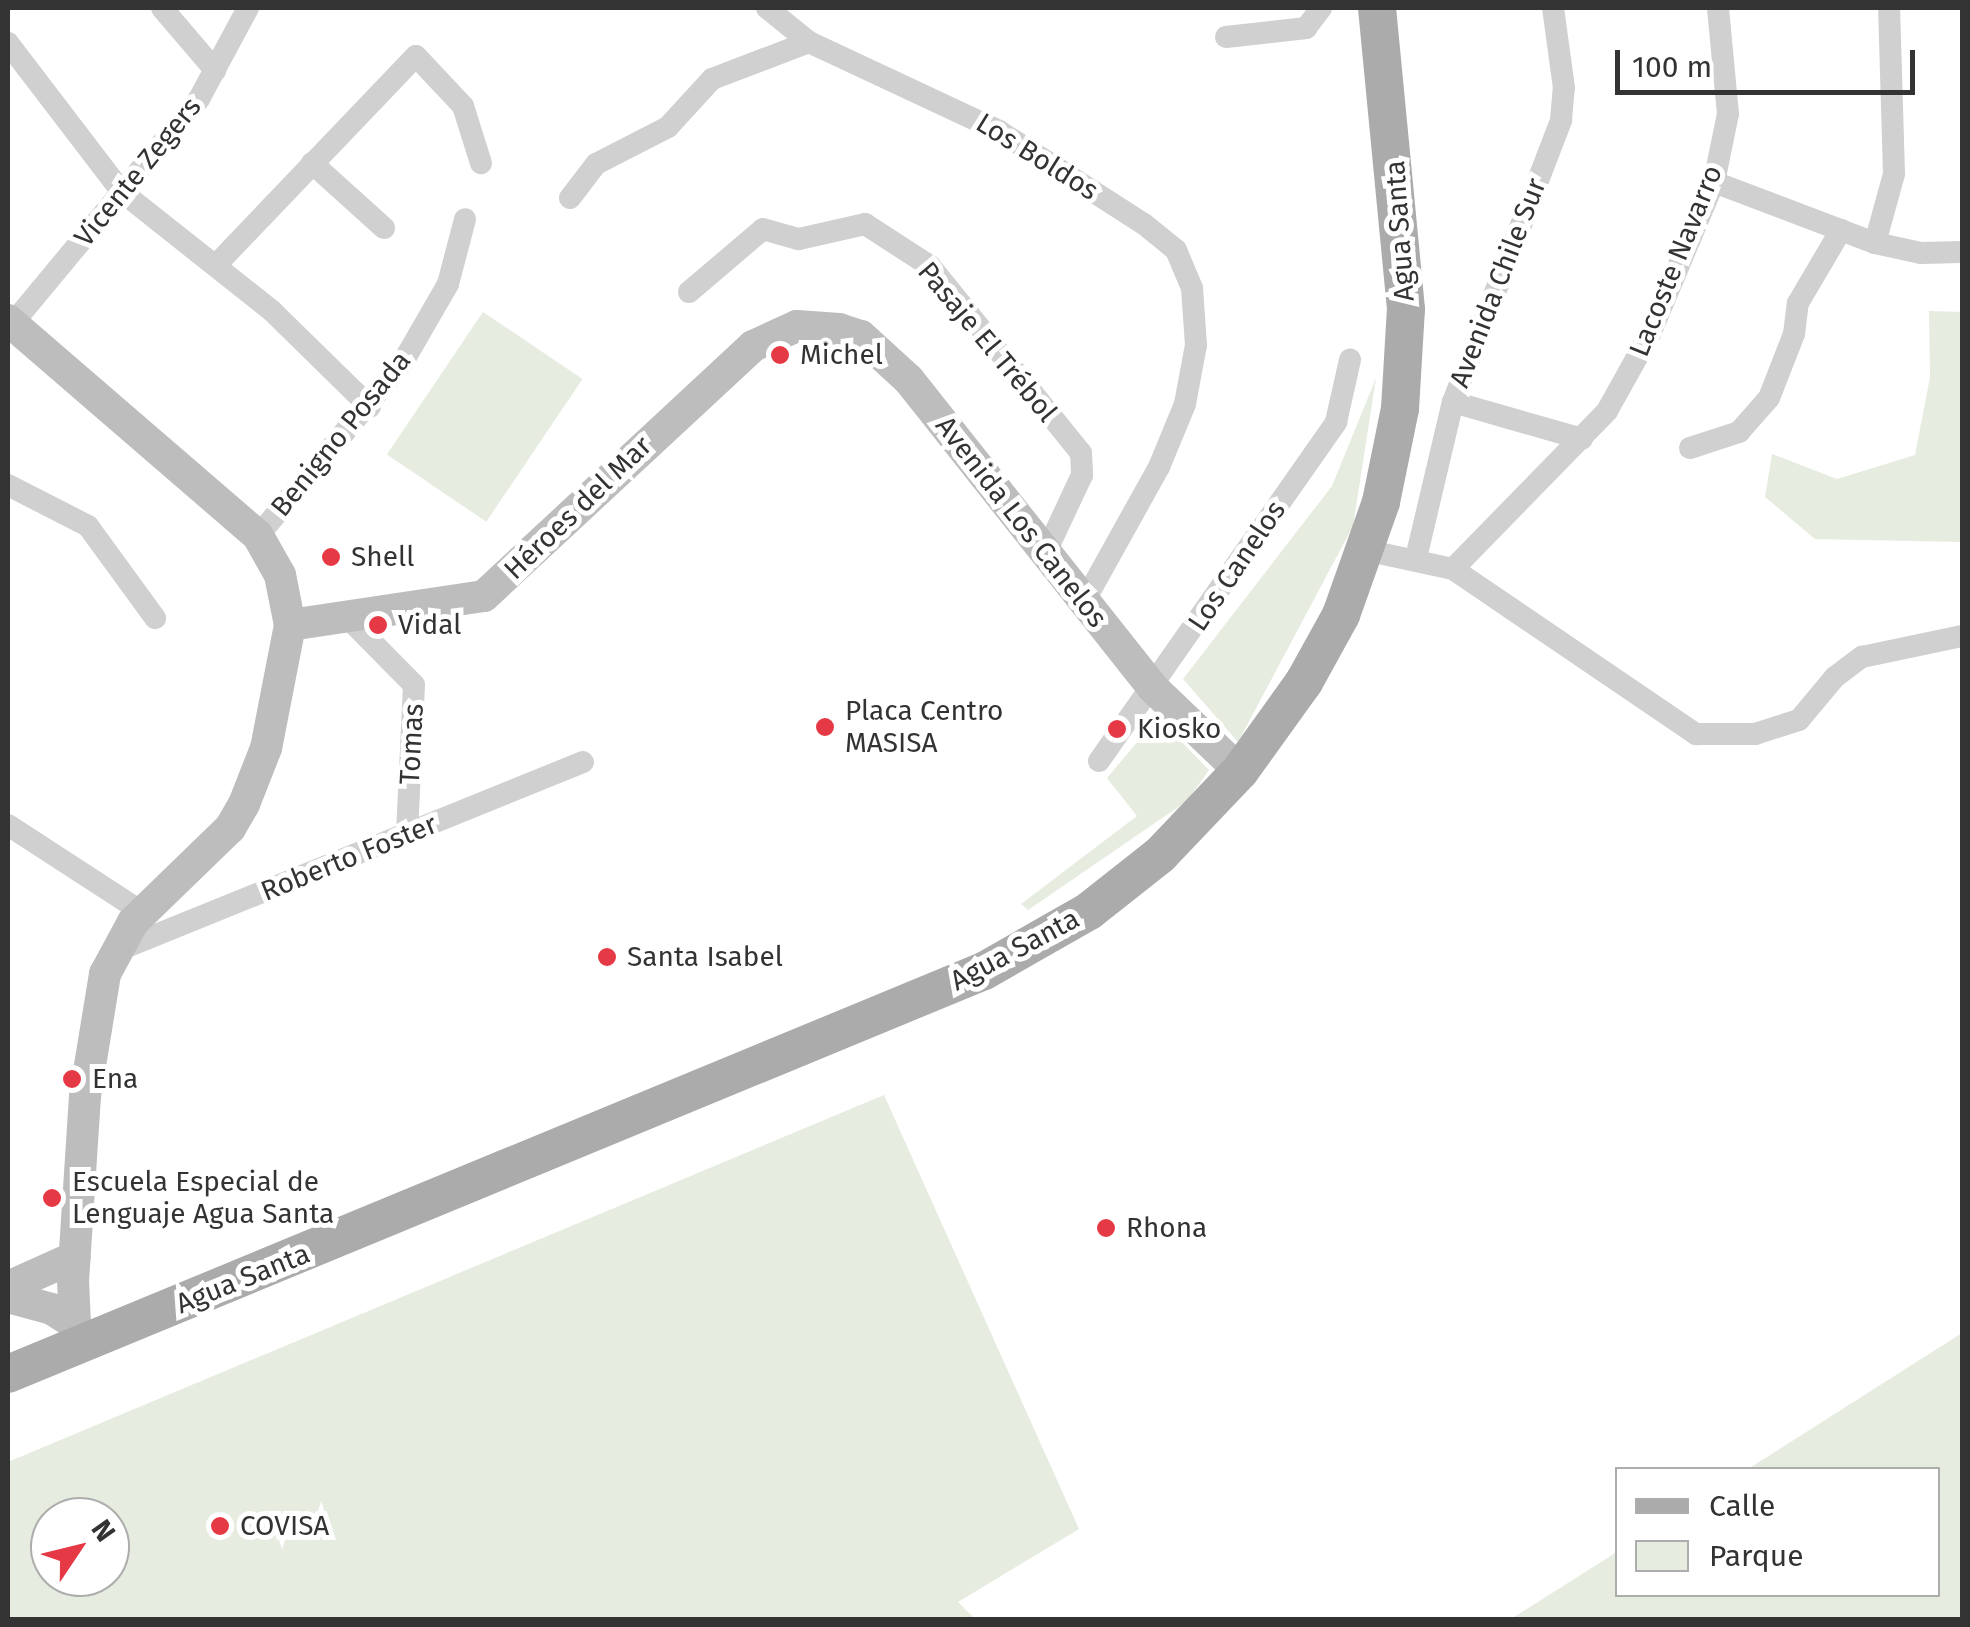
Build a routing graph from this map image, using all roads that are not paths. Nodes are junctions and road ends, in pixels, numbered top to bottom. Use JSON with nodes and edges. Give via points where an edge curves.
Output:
{"nodes":[{"id":1,"x":162,"y":8,"type":"edge"},
{"id":2,"x":248,"y":8,"type":"edge"},
{"id":3,"x":767,"y":8,"type":"edge"},
{"id":4,"x":1321,"y":8,"type":"edge"},
{"id":5,"x":1370,"y":8,"type":"edge"},
{"id":6,"x":1377,"y":8,"type":"edge"},
{"id":7,"x":1553,"y":8,"type":"edge"},
{"id":8,"x":1718,"y":8,"type":"edge"},
{"id":9,"x":1889,"y":8,"type":"edge"},
{"id":10,"x":1226,"y":37,"type":"dead end"},
{"id":11,"x":809,"y":42,"type":"junction"},
{"id":12,"x":8,"y":43,"type":"edge"},
{"id":13,"x":215,"y":70,"type":"junction"},
{"id":14,"x":312,"y":163,"type":"junction"},
{"id":15,"x":481,"y":163,"type":"dead end"},
{"id":16,"x":1714,"y":182,"type":"junction"},
{"id":17,"x":122,"y":192,"type":"junction"},
{"id":18,"x":570,"y":198,"type":"dead end"},
{"id":19,"x":465,"y":219,"type":"dead end"},
{"id":20,"x":384,"y":228,"type":"dead end"},
{"id":21,"x":1841,"y":230,"type":"junction"},
{"id":22,"x":1875,"y":242,"type":"junction"},
{"id":23,"x":1962,"y":252,"type":"edge"},
{"id":24,"x":216,"y":265,"type":"junction"},
{"id":25,"x":689,"y":292,"type":"dead end"},
{"id":26,"x":9,"y":325,"type":"edge"},
{"id":27,"x":776,"y":330,"type":"joint"},
{"id":28,"x":1350,"y":360,"type":"dead end"},
{"id":29,"x":1453,"y":402,"type":"junction"},
{"id":30,"x":370,"y":407,"type":"junction"},
{"id":31,"x":1582,"y":439,"type":"junction"},
{"id":32,"x":1690,"y":448,"type":"dead end"},
{"id":33,"x":8,"y":486,"type":"edge"},
{"id":34,"x":258,"y":536,"type":"junction"},
{"id":35,"x":1365,"y":550,"type":"junction"},
{"id":36,"x":1046,"y":554,"type":"junction"},
{"id":37,"x":1416,"y":558,"type":"junction"},
{"id":38,"x":1453,"y":569,"type":"junction"},
{"id":39,"x":1084,"y":602,"type":"junction"},
{"id":40,"x":155,"y":618,"type":"dead end"},
{"id":41,"x":350,"y":620,"type":"junction"},
{"id":42,"x":290,"y":626,"type":"junction"},
{"id":43,"x":1962,"y":636,"type":"edge"},
{"id":44,"x":1154,"y":688,"type":"junction"},
{"id":45,"x":1099,"y":761,"type":"dead end"},
{"id":46,"x":583,"y":762,"type":"dead end"},
{"id":47,"x":1240,"y":771,"type":"junction"},
{"id":48,"x":8,"y":825,"type":"edge"},
{"id":49,"x":408,"y":835,"type":"junction"},
{"id":50,"x":142,"y":912,"type":"junction"},
{"id":51,"x":114,"y":952,"type":"junction"},
{"id":52,"x":75,"y":1257,"type":"junction"},
{"id":53,"x":8,"y":1287,"type":"edge"},
{"id":54,"x":8,"y":1297,"type":"edge"},
{"id":55,"x":79,"y":1333,"type":"junction"},
{"id":56,"x":8,"y":1374,"type":"edge"}],
"edges":[{"from":1,"to":13,"type":"street"},
{"from":2,"to":13,"type":"street","name":"Vicente Zegers"},
{"from":3,"to":11,"type":"street","name":"Los Boldos"},
{"from":4,"to":10,"type":"street","via":[[1306,28]]},
{"from":5,"to":6,"type":"street","name":"Agua Santa"},
{"from":6,"to":35,"type":"main road","name":"Agua Santa","via":[[1406,309],[1400,409]]},
{"from":7,"to":29,"type":"street","name":"Avenida Chile Sur","via":[[1564,88],[1561,120]]},
{"from":8,"to":16,"type":"street","name":"Lacoste Navarro","via":[[1728,114]]},
{"from":9,"to":22,"type":"street","via":[[1894,174]]},
{"from":11,"to":18,"type":"street","via":[[712,79],[668,127],[596,164]]},
{"from":11,"to":39,"type":"street","name":"Los Boldos","via":[[999,131],[1176,250],[1198,314],[1185,404],[1138,511]]},
{"from":12,"to":17,"type":"street"},
{"from":13,"to":17,"type":"street","name":"Vicente Zegers"},
{"from":14,"to":15,"type":"street","via":[[416,56],[463,106]]},
{"from":14,"to":20,"type":"street"},
{"from":14,"to":24,"type":"street"},
{"from":16,"to":21,"type":"street"},
{"from":16,"to":31,"type":"street","name":"Lacoste Navarro","via":[[1650,334],[1607,411]]},
{"from":17,"to":24,"type":"street"},
{"from":17,"to":26,"type":"street","name":"Vicente Zegers"},
{"from":19,"to":30,"type":"street","name":"Benigno Posada","via":[[448,284]]},
{"from":21,"to":22,"type":"street"},
{"from":21,"to":32,"type":"street","via":[[1798,303],[1794,334],[1769,398],[1739,432]]},
{"from":22,"to":23,"type":"street","via":[[1922,253]]},
{"from":24,"to":30,"type":"street"},
{"from":25,"to":36,"type":"street","name":"Pasaje El Trébol","via":[[764,229],[800,239],[865,224],[930,266],[1081,454],[1082,475]]},
{"from":26,"to":34,"type":"street"},
{"from":27,"to":36,"type":"street","name":"Avenida Los Canelos","via":[[839,329],[879,350]]},
{"from":27,"to":41,"type":"street","name":"Héroes del Mar","via":[[694,396],[484,596]]},
{"from":28,"to":44,"type":"street","name":"Los Canelos","via":[[1336,422]]},
{"from":29,"to":31,"type":"street"},
{"from":29,"to":37,"type":"street","name":"Avenida Chile Sur"},
{"from":30,"to":34,"type":"street","name":"Benigno Posada"},
{"from":31,"to":38,"type":"street","name":"Lacoste Navarro"},
{"from":33,"to":40,"type":"street","via":[[88,526]]},
{"from":34,"to":42,"type":"street","via":[[280,575]]},
{"from":35,"to":37,"type":"street"},
{"from":35,"to":47,"type":"main road","name":"Agua Santa","via":[[1304,682]]},
{"from":36,"to":39,"type":"street","name":"Avenida Los Canelos"},
{"from":37,"to":38,"type":"street"},
{"from":38,"to":43,"type":"street","via":[[1696,734],[1754,734],[1799,720],[1862,657]]},
{"from":39,"to":44,"type":"street","name":"Avenida Los Canelos"},
{"from":41,"to":42,"type":"street","name":"Héroes del Mar"},
{"from":41,"to":49,"type":"street","name":"Tomas","via":[[414,684]]},
{"from":42,"to":50,"type":"street","via":[[266,748],[244,804],[230,828]]},
{"from":44,"to":45,"type":"street","name":"Los Canelos"},
{"from":44,"to":47,"type":"street","name":"Avenida Los Canelos"},
{"from":46,"to":49,"type":"street","name":"Roberto Foster"},
{"from":47,"to":55,"type":"main road","name":"Agua Santa","via":[[1113,894],[984,972]]},
{"from":48,"to":50,"type":"street"},
{"from":49,"to":51,"type":"street","name":"Roberto Foster"},
{"from":50,"to":51,"type":"street"},
{"from":51,"to":52,"type":"street","via":[[92,1028]]},
{"from":52,"to":53,"type":"street"},
{"from":52,"to":55,"type":"street"},
{"from":54,"to":55,"type":"street","via":[[52,1309]]},
{"from":55,"to":56,"type":"main road","name":"Agua Santa"}]}
